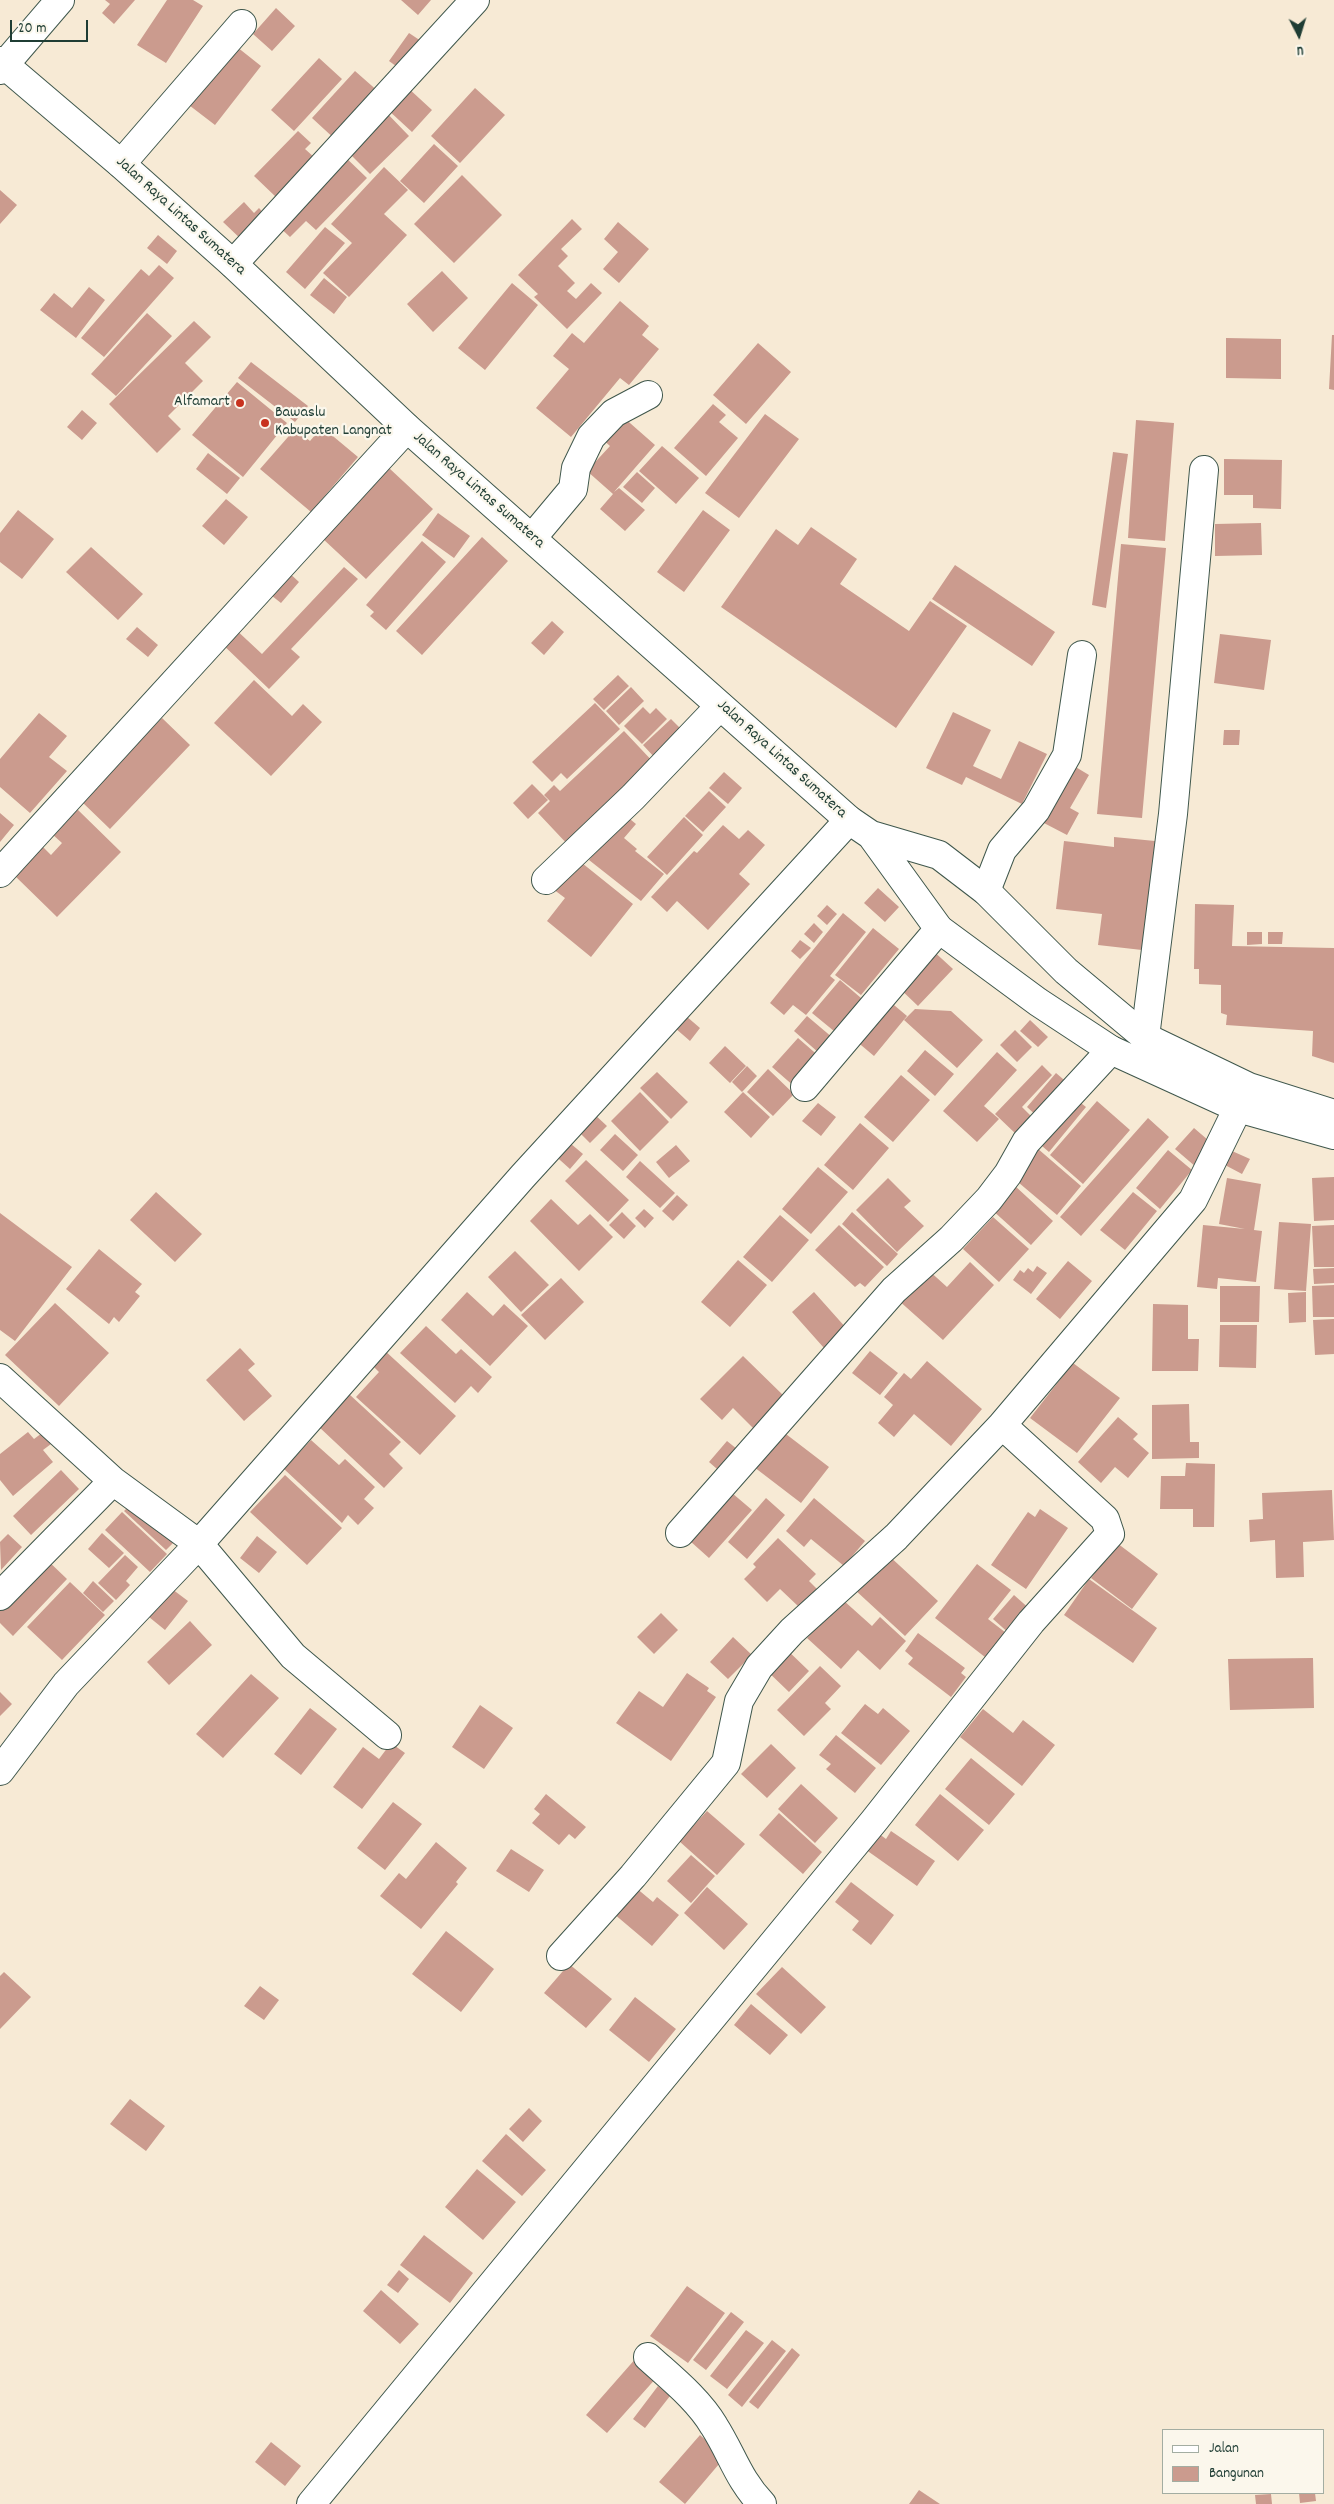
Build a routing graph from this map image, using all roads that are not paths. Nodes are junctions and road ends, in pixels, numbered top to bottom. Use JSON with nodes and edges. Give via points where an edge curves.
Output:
{"nodes":[{"id":1,"x":60,"y":0,"type":"edge"},
{"id":2,"x":475,"y":0,"type":"edge"},
{"id":3,"x":242,"y":24,"type":"dead end"},
{"id":4,"x":1,"y":65,"type":"edge"},
{"id":5,"x":122,"y":164,"type":"junction"},
{"id":6,"x":233,"y":264,"type":"junction"},
{"id":7,"x":648,"y":395,"type":"dead end"},
{"id":8,"x":407,"y":428,"type":"junction"},
{"id":9,"x":1204,"y":470,"type":"dead end"},
{"id":10,"x":532,"y":538,"type":"junction"},
{"id":11,"x":1082,"y":655,"type":"dead end"},
{"id":12,"x":720,"y":706,"type":"junction"},
{"id":13,"x":849,"y":820,"type":"junction"},
{"id":14,"x":871,"y":835,"type":"junction"},
{"id":15,"x":0,"y":873,"type":"edge"},
{"id":16,"x":546,"y":880,"type":"dead end"},
{"id":17,"x":986,"y":891,"type":"junction"},
{"id":18,"x":939,"y":929,"type":"junction"},
{"id":19,"x":1145,"y":1037,"type":"junction"},
{"id":20,"x":1111,"y":1050,"type":"junction"},
{"id":21,"x":806,"y":1087,"type":"dead end"},
{"id":22,"x":1238,"y":1108,"type":"junction"},
{"id":23,"x":1334,"y":1114,"type":"edge"},
{"id":24,"x":1334,"y":1135,"type":"edge"},
{"id":25,"x":0,"y":1378,"type":"edge"},
{"id":26,"x":1002,"y":1425,"type":"junction"},
{"id":27,"x":113,"y":1481,"type":"junction"},
{"id":28,"x":680,"y":1533,"type":"dead end"},
{"id":29,"x":198,"y":1544,"type":"junction"},
{"id":30,"x":0,"y":1596,"type":"edge"},
{"id":31,"x":387,"y":1735,"type":"dead end"},
{"id":32,"x":0,"y":1771,"type":"edge"},
{"id":33,"x":561,"y":1956,"type":"dead end"},
{"id":34,"x":648,"y":2357,"type":"dead end"},
{"id":35,"x":311,"y":2504,"type":"edge"},
{"id":36,"x":762,"y":2504,"type":"edge"}],
"edges":[{"from":1,"to":4,"type":"main road"},
{"from":2,"to":6,"type":"main road"},
{"from":3,"to":5,"type":"main road"},
{"from":4,"to":5,"type":"main road","name":"Jalan Raya Lintas Sumatera"},
{"from":5,"to":6,"type":"main road","name":"Jalan Raya Lintas Sumatera"},
{"from":6,"to":8,"type":"main road","name":"Jalan Raya Lintas Sumatera"},
{"from":7,"to":10,"type":"main road","via":[[614,413],[591,437],[576,468],[573,489]]},
{"from":8,"to":10,"type":"main road","name":"Jalan Raya Lintas Sumatera"},
{"from":8,"to":15,"type":"main road"},
{"from":9,"to":19,"type":"main road","via":[[1173,814]]},
{"from":10,"to":12,"type":"main road","name":"Jalan Raya Lintas Sumatera"},
{"from":11,"to":17,"type":"main road","via":[[1066,755],[1036,810],[1002,850]]},
{"from":12,"to":13,"type":"main road","name":"Jalan Raya Lintas Sumatera"},
{"from":12,"to":16,"type":"main road","via":[[633,797]]},
{"from":13,"to":14,"type":"main road","name":"Jalan Raya Lintas Sumatera"},
{"from":13,"to":29,"type":"main road","via":[[523,1176]]},
{"from":14,"to":17,"type":"main road","name":"Jalan Raya Lintas Sumatera","via":[[939,855]]},
{"from":14,"to":18,"type":"main road","name":"Jalan Raya Lintas Sumatera"},
{"from":17,"to":19,"type":"main road","name":"Jalan Raya Lintas Sumatera","via":[[1066,971]]},
{"from":18,"to":20,"type":"main road","name":"Jalan Raya Lintas Sumatera","via":[[1038,1002]]},
{"from":18,"to":21,"type":"main road"},
{"from":19,"to":23,"type":"main road","name":"Jalan Raya Lintas Sumatera","via":[[1249,1087]]},
{"from":20,"to":22,"type":"main road","name":"Jalan Raya Lintas Sumatera"},
{"from":20,"to":28,"type":"main road","via":[[1026,1142],[989,1200],[894,1290]]},
{"from":22,"to":24,"type":"main road","name":"Jalan Raya Lintas Sumatera"},
{"from":22,"to":26,"type":"main road","via":[[1193,1200]]},
{"from":25,"to":27,"type":"main road"},
{"from":26,"to":33,"type":"main road","via":[[896,1537],[792,1631],[759,1667],[739,1701],[726,1763],[633,1876]]},
{"from":26,"to":35,"type":"main road","via":[[1105,1518],[1110,1534],[1031,1622],[861,1836]]},
{"from":27,"to":29,"type":"main road"},
{"from":27,"to":30,"type":"main road"},
{"from":29,"to":31,"type":"main road","via":[[293,1656]]},
{"from":29,"to":32,"type":"main road","via":[[66,1684]]},
{"from":34,"to":36,"type":"main road","via":[[699,2405],[714,2424],[747,2489]]}]}
